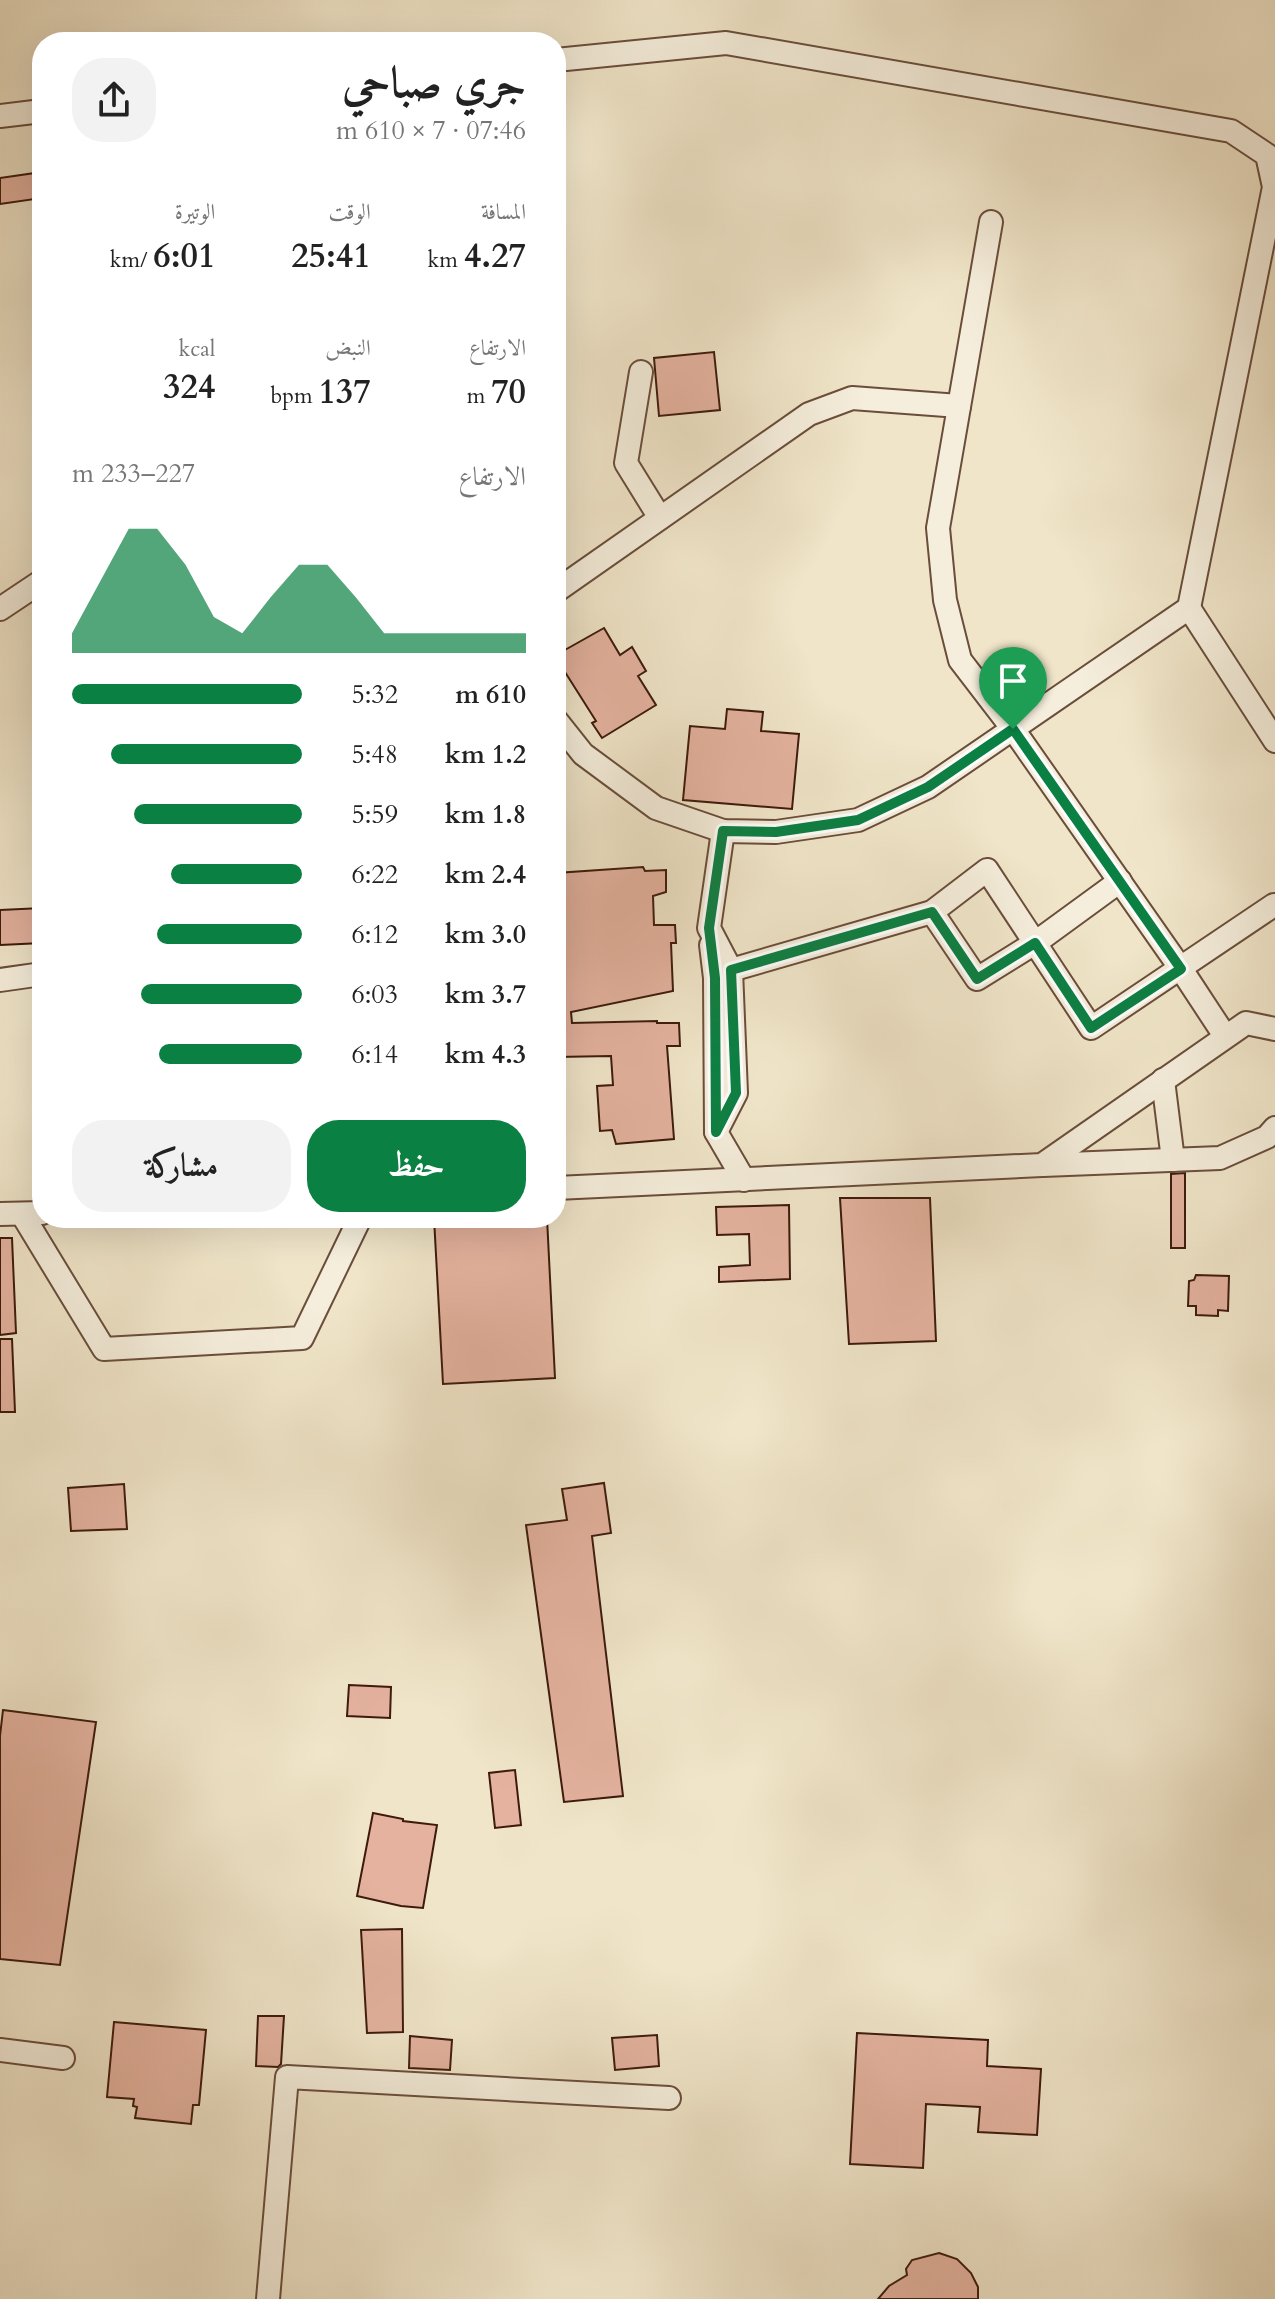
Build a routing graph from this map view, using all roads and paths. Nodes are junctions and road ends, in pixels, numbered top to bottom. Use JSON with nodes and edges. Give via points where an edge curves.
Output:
{"nodes":[{"id":1,"x":566,"y":59,"type":"edge"},
{"id":2,"x":32,"y":112,"type":"edge"},
{"id":3,"x":0,"y":116,"type":"edge"},
{"id":4,"x":991,"y":222,"type":"dead end"},
{"id":5,"x":641,"y":372,"type":"dead end"},
{"id":6,"x":959,"y":406,"type":"junction"},
{"id":7,"x":660,"y":518,"type":"junction"},
{"id":8,"x":566,"y":584,"type":"edge"},
{"id":9,"x":32,"y":588,"type":"edge"},
{"id":10,"x":1189,"y":608,"type":"junction"},
{"id":11,"x":0,"y":609,"type":"edge"},
{"id":12,"x":1013,"y":729,"type":"junction"},
{"id":13,"x":566,"y":733,"type":"edge"},
{"id":14,"x":1275,"y":741,"type":"edge"},
{"id":15,"x":723,"y":831,"type":"junction"},
{"id":16,"x":1120,"y":881,"type":"junction"},
{"id":17,"x":1274,"y":905,"type":"edge"},
{"id":18,"x":932,"y":912,"type":"junction"},
{"id":19,"x":709,"y":928,"type":"junction"},
{"id":20,"x":1035,"y":943,"type":"junction"},
{"id":21,"x":1181,"y":969,"type":"junction"},
{"id":22,"x":731,"y":970,"type":"junction"},
{"id":23,"x":32,"y":975,"type":"edge"},
{"id":24,"x":0,"y":980,"type":"edge"},
{"id":25,"x":1275,"y":1029,"type":"edge"},
{"id":26,"x":1225,"y":1036,"type":"junction"},
{"id":27,"x":1163,"y":1080,"type":"junction"},
{"id":28,"x":1275,"y":1128,"type":"edge"},
{"id":29,"x":716,"y":1132,"type":"junction"},
{"id":30,"x":1173,"y":1160,"type":"junction"},
{"id":31,"x":1042,"y":1165,"type":"junction"},
{"id":32,"x":744,"y":1180,"type":"junction"},
{"id":33,"x":566,"y":1188,"type":"edge"},
{"id":34,"x":21,"y":1214,"type":"edge"},
{"id":35,"x":355,"y":1228,"type":"edge"},
{"id":36,"x":0,"y":2050,"type":"edge"},
{"id":37,"x":63,"y":2058,"type":"dead end"},
{"id":38,"x":669,"y":2098,"type":"dead end"},
{"id":39,"x":268,"y":2299,"type":"edge"}],
"edges":[{"from":1,"to":10,"type":"lane","via":[[726,43],[1231,131],[1267,155],[1274,187]]},
{"from":2,"to":3,"type":"lane"},
{"from":4,"to":6,"type":"lane"},
{"from":5,"to":7,"type":"lane","via":[[626,463]]},
{"from":6,"to":7,"type":"lane","via":[[852,398],[809,414]]},
{"from":6,"to":12,"type":"lane","via":[[938,528],[945,600],[960,660]]},
{"from":7,"to":8,"type":"lane"},
{"from":9,"to":11,"type":"lane"},
{"from":10,"to":12,"type":"lane"},
{"from":10,"to":14,"type":"lane"},
{"from":12,"to":15,"type":"lane","via":[[928,787],[858,820],[776,832]]},
{"from":12,"to":16,"type":"lane"},
{"from":13,"to":15,"type":"lane","via":[[583,754],[656,808]]},
{"from":15,"to":19,"type":"lane"},
{"from":16,"to":20,"type":"lane"},
{"from":16,"to":21,"type":"lane"},
{"from":17,"to":21,"type":"lane"},
{"from":18,"to":20,"type":"lane","via":[[977,979]]},
{"from":18,"to":20,"type":"lane","via":[[987,870]]},
{"from":18,"to":22,"type":"lane"},
{"from":19,"to":22,"type":"lane"},
{"from":19,"to":29,"type":"lane","via":[[715,978]]},
{"from":20,"to":21,"type":"lane","via":[[1091,1028]]},
{"from":21,"to":26,"type":"lane"},
{"from":22,"to":29,"type":"lane","via":[[736,1093]]},
{"from":23,"to":24,"type":"lane"},
{"from":25,"to":26,"type":"lane","via":[[1246,1023]]},
{"from":26,"to":27,"type":"lane"},
{"from":27,"to":30,"type":"lane"},
{"from":27,"to":31,"type":"lane"},
{"from":28,"to":30,"type":"lane","via":[[1267,1137],[1220,1158]]},
{"from":29,"to":32,"type":"lane"},
{"from":30,"to":31,"type":"lane"},
{"from":31,"to":32,"type":"lane"},
{"from":32,"to":33,"type":"lane"},
{"from":34,"to":35,"type":"lane","via":[[104,1349],[302,1338]]},
{"from":36,"to":37,"type":"lane"},
{"from":38,"to":39,"type":"lane","via":[[287,2077]]}]}
